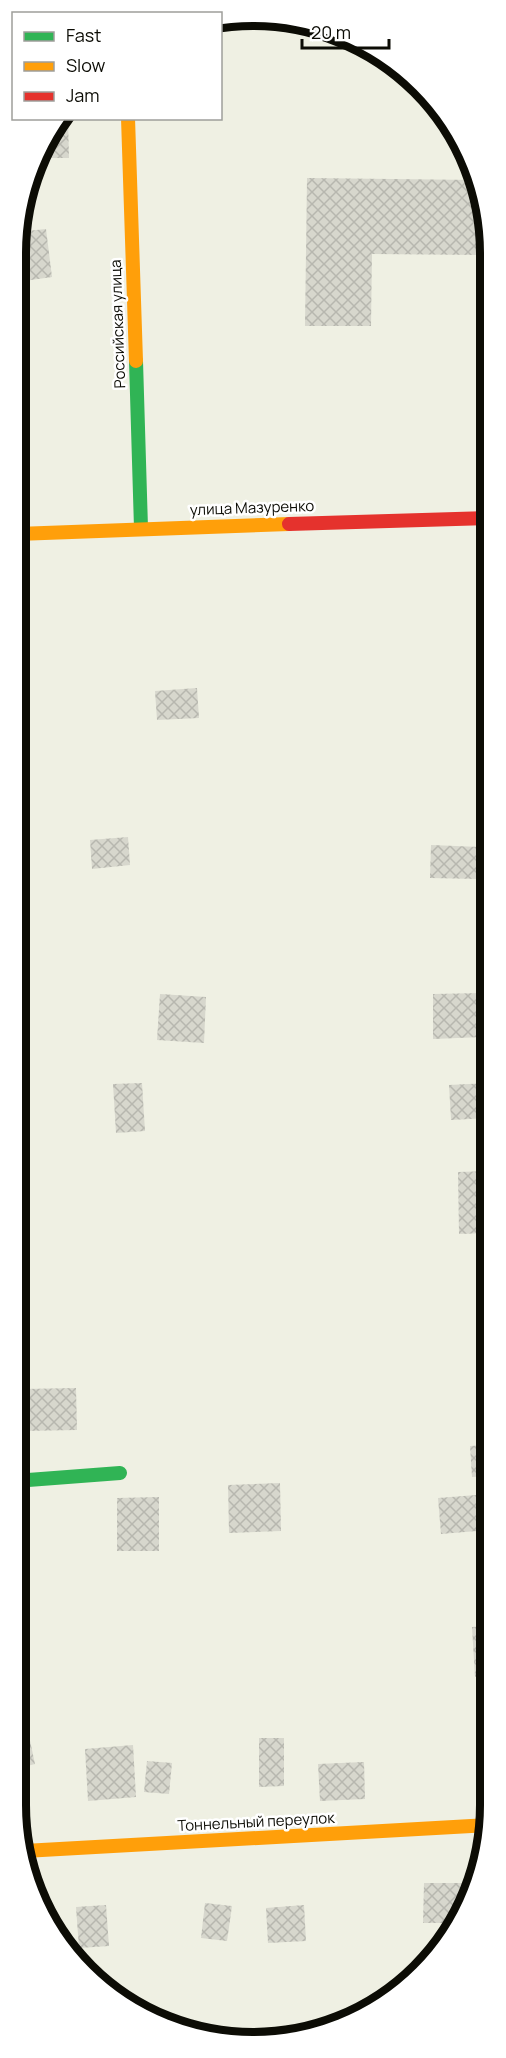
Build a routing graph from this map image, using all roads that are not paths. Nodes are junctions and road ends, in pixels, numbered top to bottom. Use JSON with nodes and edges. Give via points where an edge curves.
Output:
{"nodes":[{"id":1,"x":128,"y":120,"type":"edge"},
{"id":2,"x":480,"y":518,"type":"edge"},
{"id":3,"x":141,"y":528,"type":"junction"},
{"id":4,"x":26,"y":534,"type":"edge"},
{"id":5,"x":120,"y":1473,"type":"dead end"},
{"id":6,"x":26,"y":1480,"type":"edge"},
{"id":7,"x":480,"y":1827,"type":"edge"},
{"id":8,"x":30,"y":1851,"type":"edge"}],
"edges":[{"from":1,"to":3,"type":"street","name":"Российская улица"},
{"from":2,"to":3,"type":"street","name":"улица Мазуренко"},
{"from":3,"to":4,"type":"street","name":"улица Мазуренко"},
{"from":5,"to":6,"type":"street"},
{"from":7,"to":8,"type":"street","name":"Тоннельный переулок"}]}
